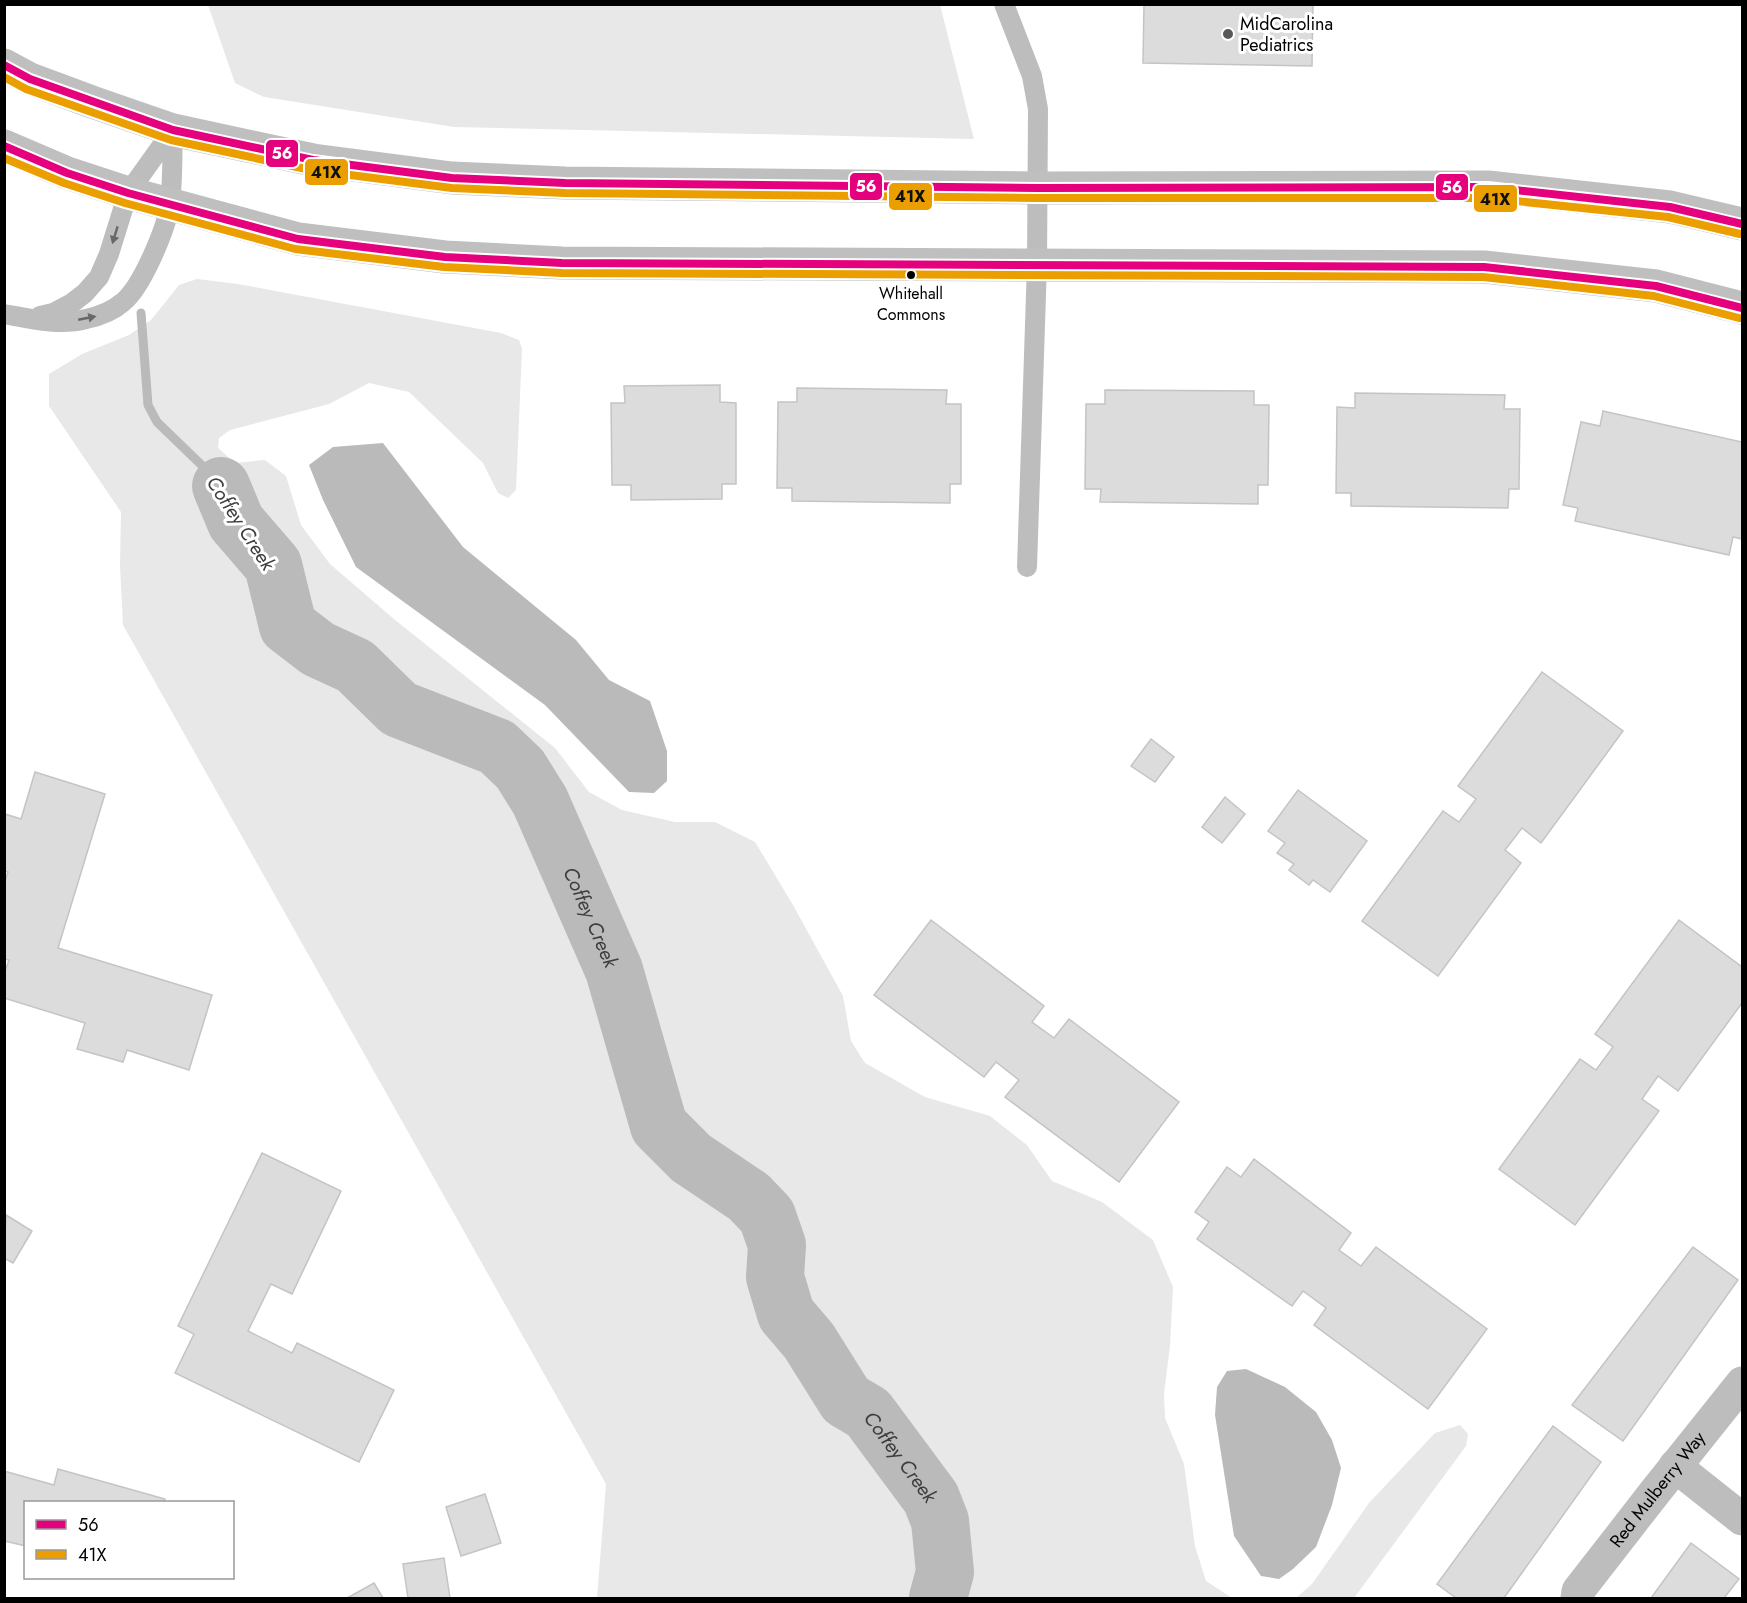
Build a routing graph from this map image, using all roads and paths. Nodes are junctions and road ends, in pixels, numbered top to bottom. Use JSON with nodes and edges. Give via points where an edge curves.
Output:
{"nodes":[{"id":1,"x":1004,"y":4,"type":"edge"},
{"id":2,"x":4,"y":65,"type":"edge"},
{"id":3,"x":173,"y":130,"type":"junction"},
{"id":4,"x":4,"y":146,"type":"edge"},
{"id":5,"x":1038,"y":188,"type":"junction"},
{"id":6,"x":128,"y":193,"type":"junction"},
{"id":7,"x":170,"y":205,"type":"junction"},
{"id":8,"x":1743,"y":224,"type":"edge"},
{"id":9,"x":1038,"y":264,"type":"junction"},
{"id":10,"x":1743,"y":308,"type":"edge"},
{"id":11,"x":4,"y":314,"type":"edge"},
{"id":12,"x":29,"y":318,"type":"junction"},
{"id":13,"x":1028,"y":567,"type":"dead end"},
{"id":14,"x":1743,"y":1383,"type":"edge"},
{"id":15,"x":1675,"y":1466,"type":"junction"},
{"id":16,"x":1743,"y":1519,"type":"edge"},
{"id":17,"x":1577,"y":1599,"type":"edge"}],
"edges":[{"from":1,"to":5,"type":"lane","via":[[1032,76],[1038,109]]},
{"from":2,"to":3,"type":"main road","via":[[81,99]]},
{"from":3,"to":5,"type":"main road","via":[[314,160],[452,178],[564,183]]},
{"from":3,"to":6,"type":"lane"},
{"from":3,"to":7,"type":"lane"},
{"from":4,"to":6,"type":"main road"},
{"from":5,"to":8,"type":"main road","via":[[1488,187],[1670,207]]},
{"from":5,"to":9,"type":"lane"},
{"from":6,"to":7,"type":"main road"},
{"from":6,"to":12,"type":"lane","one_way":true,"via":[[99,277],[72,303],[53,313]]},
{"from":7,"to":9,"type":"main road","via":[[298,239],[445,257],[562,263]]},
{"from":12,"to":7,"type":"lane","one_way":true,"via":[[84,320],[105,314],[125,301],[143,276]]},
{"from":9,"to":10,"type":"main road","via":[[1484,267],[1656,286]]},
{"from":9,"to":13,"type":"lane"},
{"from":11,"to":12,"type":"lane"},
{"from":14,"to":15,"type":"street","name":"Red Mulberry Way"},
{"from":15,"to":16,"type":"street"},
{"from":15,"to":17,"type":"street","name":"Red Mulberry Way","via":[[1578,1591]]}]}
